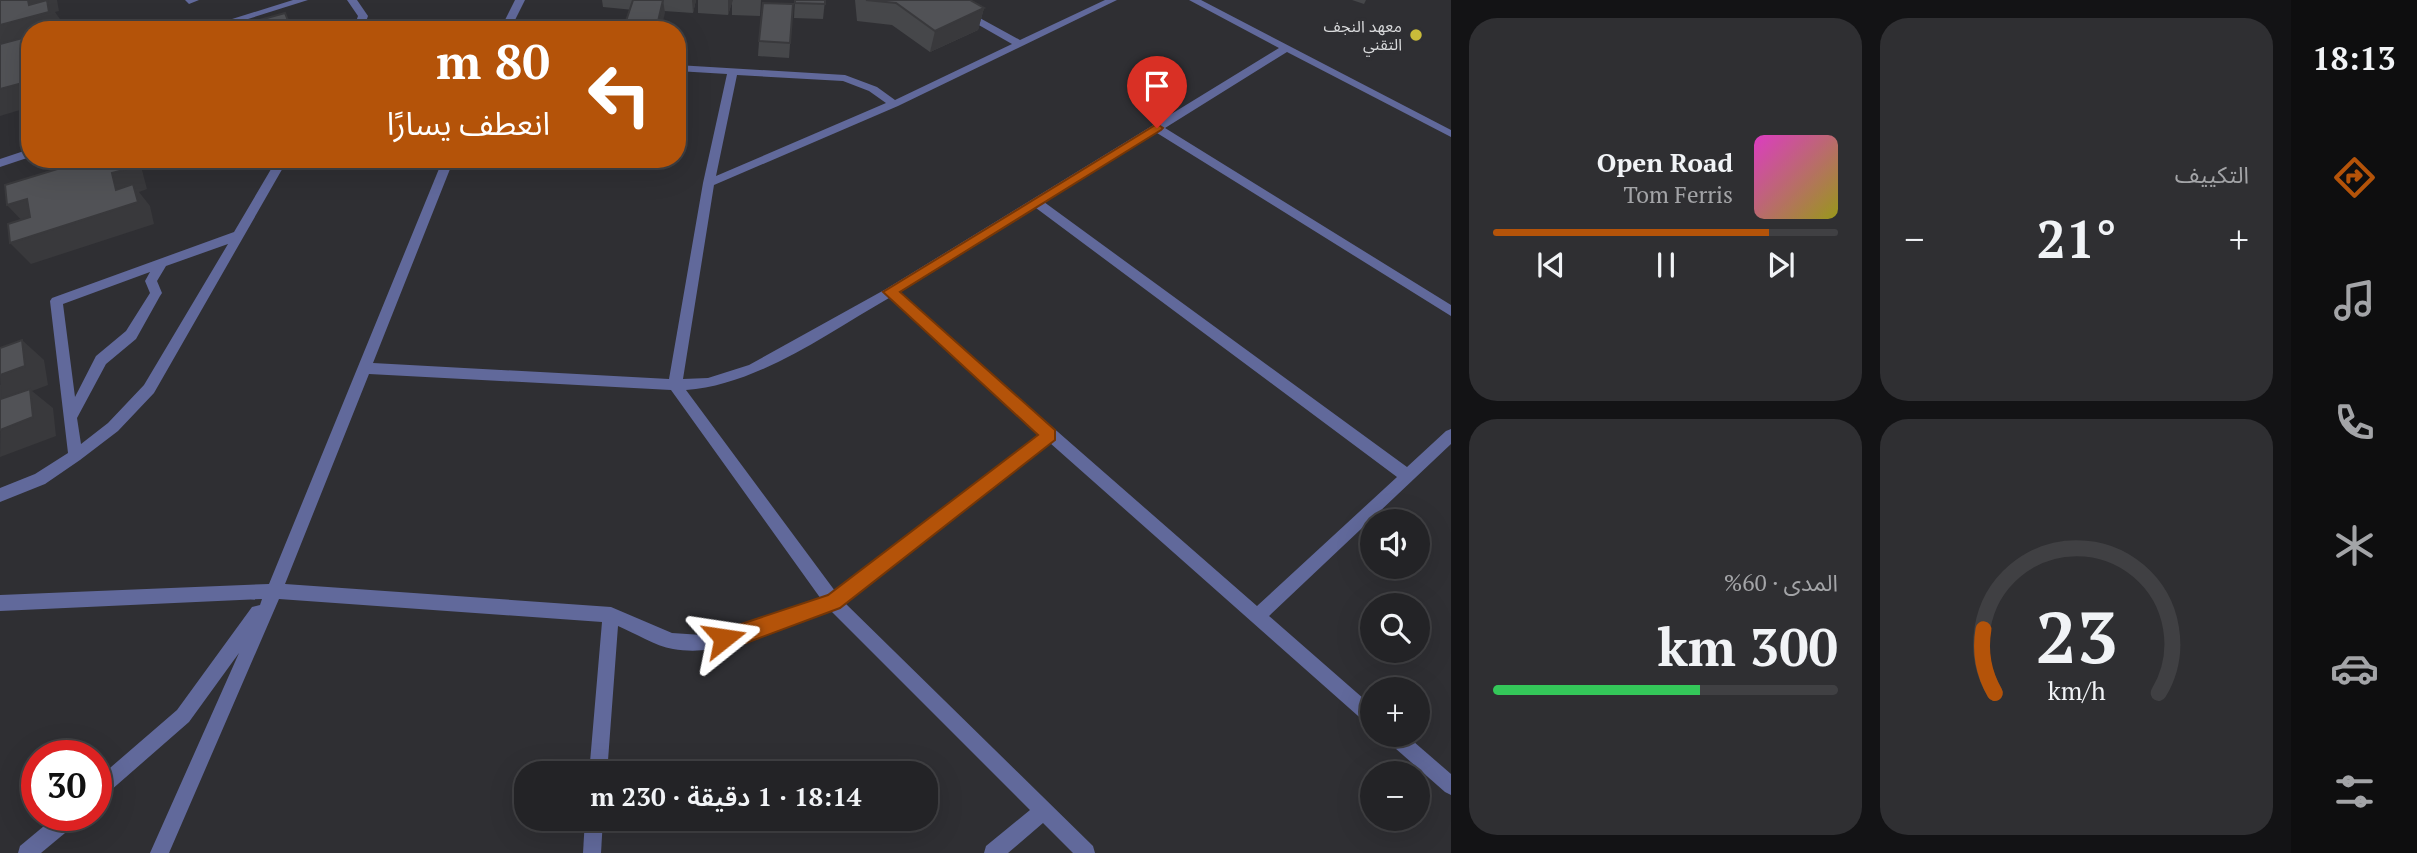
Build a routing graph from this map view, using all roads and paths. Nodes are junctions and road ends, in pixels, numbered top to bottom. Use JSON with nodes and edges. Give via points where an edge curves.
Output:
{"nodes":[{"id":1,"x":303,"y":0,"type":"edge"},
{"id":2,"x":352,"y":0,"type":"edge"},
{"id":3,"x":520,"y":0,"type":"edge"},
{"id":4,"x":940,"y":0,"type":"edge"},
{"id":5,"x":1112,"y":0,"type":"edge"},
{"id":6,"x":1194,"y":0,"type":"edge"},
{"id":7,"x":232,"y":21,"type":"edge"},
{"id":8,"x":361,"y":21,"type":"edge"},
{"id":9,"x":510,"y":21,"type":"edge"},
{"id":10,"x":1019,"y":44,"type":"junction"},
{"id":11,"x":1287,"y":48,"type":"junction"},
{"id":12,"x":686,"y":68,"type":"edge"},
{"id":13,"x":733,"y":71,"type":"junction"},
{"id":14,"x":894,"y":104,"type":"junction"},
{"id":15,"x":1157,"y":128,"type":"junction"},
{"id":16,"x":1451,"y":134,"type":"edge"},
{"id":17,"x":21,"y":156,"type":"edge"},
{"id":18,"x":0,"y":163,"type":"edge"},
{"id":19,"x":58,"y":168,"type":"edge"},
{"id":20,"x":278,"y":168,"type":"edge"},
{"id":21,"x":445,"y":168,"type":"edge"},
{"id":22,"x":60,"y":181,"type":"edge"},
{"id":23,"x":709,"y":183,"type":"junction"},
{"id":24,"x":1036,"y":202,"type":"junction"},
{"id":25,"x":239,"y":235,"type":"junction"},
{"id":26,"x":162,"y":263,"type":"junction"},
{"id":27,"x":890,"y":292,"type":"junction"},
{"id":28,"x":1451,"y":311,"type":"edge"},
{"id":29,"x":363,"y":368,"type":"junction"},
{"id":30,"x":676,"y":385,"type":"junction"},
{"id":31,"x":71,"y":418,"type":"junction"},
{"id":32,"x":1049,"y":435,"type":"junction"},
{"id":33,"x":1451,"y":435,"type":"edge"},
{"id":34,"x":75,"y":456,"type":"junction"},
{"id":35,"x":1407,"y":476,"type":"junction"},
{"id":36,"x":0,"y":495,"type":"edge"},
{"id":37,"x":274,"y":591,"type":"junction"},
{"id":38,"x":834,"y":602,"type":"junction"},
{"id":39,"x":0,"y":603,"type":"edge"},
{"id":40,"x":611,"y":615,"type":"junction"},
{"id":41,"x":1257,"y":617,"type":"junction"},
{"id":42,"x":1360,"y":707,"type":"edge"},
{"id":43,"x":1407,"y":747,"type":"edge"},
{"id":44,"x":599,"y":761,"type":"edge"},
{"id":45,"x":112,"y":778,"type":"edge"},
{"id":46,"x":1451,"y":786,"type":"edge"},
{"id":47,"x":1044,"y":811,"type":"junction"},
{"id":48,"x":53,"y":831,"type":"edge"},
{"id":49,"x":593,"y":831,"type":"edge"},
{"id":50,"x":27,"y":853,"type":"edge"},
{"id":51,"x":159,"y":853,"type":"edge"},
{"id":52,"x":592,"y":853,"type":"edge"},
{"id":53,"x":993,"y":853,"type":"edge"},
{"id":54,"x":1086,"y":853,"type":"edge"}],
"edges":[{"from":1,"to":7,"type":"street"},
{"from":2,"to":8,"type":"street","via":[[363,16]]},
{"from":3,"to":9,"type":"street"},
{"from":4,"to":10,"type":"street"},
{"from":5,"to":10,"type":"street"},
{"from":6,"to":11,"type":"street"},
{"from":10,"to":14,"type":"street"},
{"from":11,"to":15,"type":"street"},
{"from":11,"to":16,"type":"street"},
{"from":12,"to":13,"type":"street"},
{"from":13,"to":14,"type":"street","via":[[845,78],[867,85]]},
{"from":13,"to":23,"type":"street"},
{"from":14,"to":23,"type":"street"},
{"from":15,"to":24,"type":"street"},
{"from":15,"to":28,"type":"street"},
{"from":17,"to":18,"type":"street"},
{"from":19,"to":22,"type":"street"},
{"from":20,"to":25,"type":"street"},
{"from":21,"to":29,"type":"street"},
{"from":23,"to":30,"type":"street"},
{"from":24,"to":27,"type":"street"},
{"from":24,"to":35,"type":"street"},
{"from":25,"to":26,"type":"street"},
{"from":25,"to":34,"type":"street","via":[[149,388],[113,427]]},
{"from":26,"to":31,"type":"street","via":[[151,281],[156,293],[131,335],[100,360]]},
{"from":26,"to":31,"type":"street","via":[[57,301]]},
{"from":27,"to":30,"type":"street","via":[[753,369],[731,378]]},
{"from":27,"to":32,"type":"street"},
{"from":29,"to":30,"type":"street"},
{"from":29,"to":37,"type":"street"},
{"from":30,"to":38,"type":"street"},
{"from":31,"to":34,"type":"street"},
{"from":32,"to":38,"type":"street"},
{"from":32,"to":41,"type":"street"},
{"from":33,"to":35,"type":"street"},
{"from":34,"to":36,"type":"street","via":[[40,479]]},
{"from":35,"to":41,"type":"street"},
{"from":37,"to":39,"type":"street"},
{"from":37,"to":40,"type":"street"},
{"from":37,"to":45,"type":"street","via":[[183,716]]},
{"from":37,"to":51,"type":"street"},
{"from":38,"to":40,"type":"street","via":[[746,634],[702,643],[672,641]]},
{"from":38,"to":47,"type":"street"},
{"from":40,"to":44,"type":"street"},
{"from":41,"to":42,"type":"street"},
{"from":43,"to":46,"type":"street"},
{"from":47,"to":53,"type":"street"},
{"from":47,"to":54,"type":"street"},
{"from":48,"to":50,"type":"street"},
{"from":49,"to":52,"type":"street"}]}
